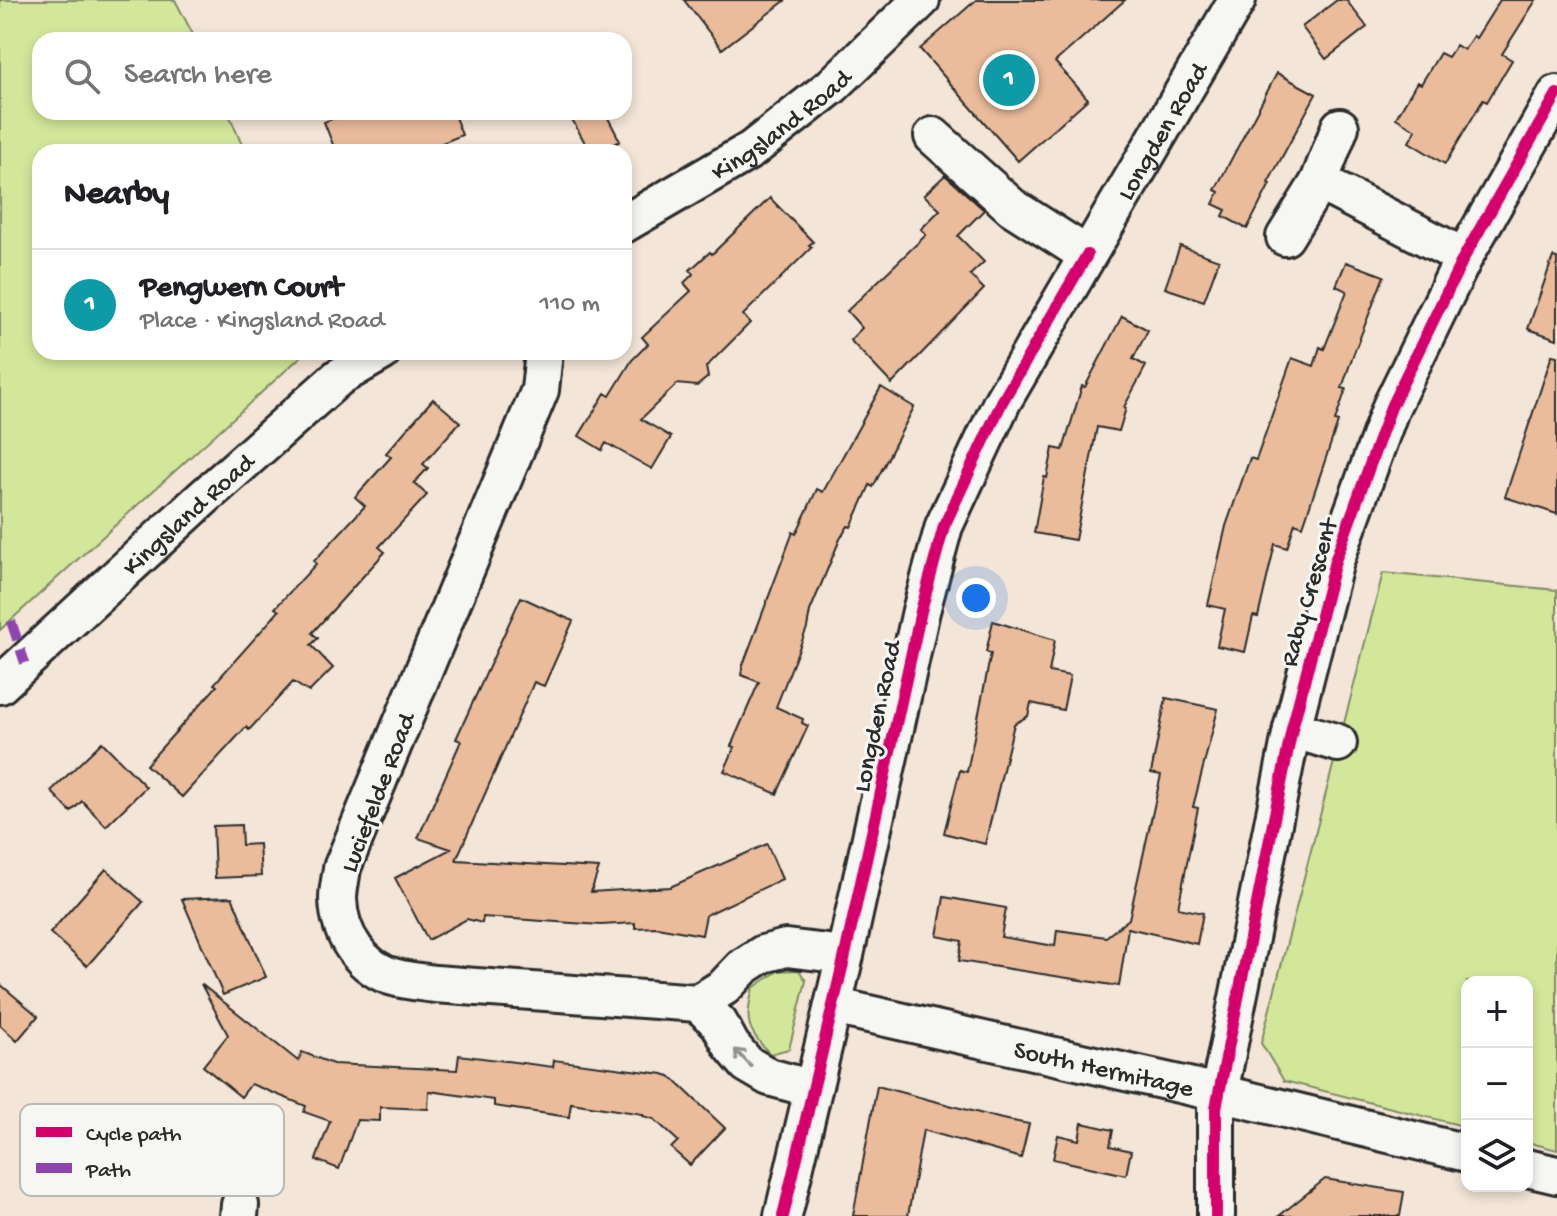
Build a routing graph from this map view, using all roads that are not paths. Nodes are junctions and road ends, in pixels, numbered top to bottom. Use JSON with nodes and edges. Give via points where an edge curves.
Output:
{"nodes":[{"id":1,"x":921,"y":0,"type":"edge"},
{"id":2,"x":1237,"y":0,"type":"edge"},
{"id":3,"x":1557,"y":94,"type":"edge"},
{"id":4,"x":1340,"y":127,"type":"dead end"},
{"id":5,"x":933,"y":136,"type":"dead end"},
{"id":6,"x":1319,"y":182,"type":"junction"},
{"id":7,"x":632,"y":219,"type":"edge"},
{"id":8,"x":1285,"y":237,"type":"dead end"},
{"id":9,"x":1087,"y":255,"type":"junction"},
{"id":10,"x":1464,"y":257,"type":"junction"},
{"id":11,"x":368,"y":360,"type":"edge"},
{"id":12,"x":543,"y":360,"type":"edge"},
{"id":13,"x":0,"y":685,"type":"edge"},
{"id":14,"x":1292,"y":729,"type":"junction"},
{"id":15,"x":1338,"y":743,"type":"dead end"},
{"id":16,"x":845,"y":955,"type":"junction"},
{"id":17,"x":698,"y":1003,"type":"junction"},
{"id":18,"x":833,"y":1006,"type":"junction"},
{"id":19,"x":813,"y":1089,"type":"junction"},
{"id":20,"x":1219,"y":1093,"type":"junction"},
{"id":21,"x":1461,"y":1152,"type":"edge"},
{"id":22,"x":1533,"y":1169,"type":"edge"},
{"id":23,"x":1557,"y":1175,"type":"edge"},
{"id":24,"x":783,"y":1216,"type":"edge"},
{"id":25,"x":1216,"y":1216,"type":"edge"}],
"edges":[{"from":1,"to":7,"type":"street","name":"Kingsland Road","via":[[832,86],[751,150]]},
{"from":2,"to":9,"type":"street","name":"Longden Road"},
{"from":3,"to":10,"type":"street","name":"Raby Crescent"},
{"from":4,"to":6,"type":"street"},
{"from":5,"to":9,"type":"street","via":[[1012,207]]},
{"from":6,"to":8,"type":"street"},
{"from":6,"to":10,"type":"street"},
{"from":9,"to":16,"type":"street","name":"Longden Road","via":[[1002,402],[944,526]]},
{"from":10,"to":14,"type":"street","name":"Raby Crescent","via":[[1381,433],[1335,561]]},
{"from":11,"to":13,"type":"street","name":"Kingsland Road","via":[[339,377]]},
{"from":12,"to":17,"type":"street","name":"Luciefelde Road","via":[[540,390],[342,868],[338,899],[356,953],[395,978]]},
{"from":14,"to":15,"type":"street"},
{"from":14,"to":20,"type":"street","name":"Raby Crescent"},
{"from":16,"to":17,"type":"street","via":[[786,948],[763,954]]},
{"from":16,"to":18,"type":"street","name":"Longden Road"},
{"from":19,"to":17,"type":"street","one_way":true,"via":[[769,1077],[747,1064]]},
{"from":18,"to":19,"type":"street","name":"Longden Road"},
{"from":18,"to":20,"type":"street","name":"South Hermitage"},
{"from":19,"to":24,"type":"street","name":"Longden Road"},
{"from":20,"to":21,"type":"street","name":"South Hermitage"},
{"from":20,"to":25,"type":"street","name":"Raby Crescent"},
{"from":22,"to":23,"type":"street"}]}
